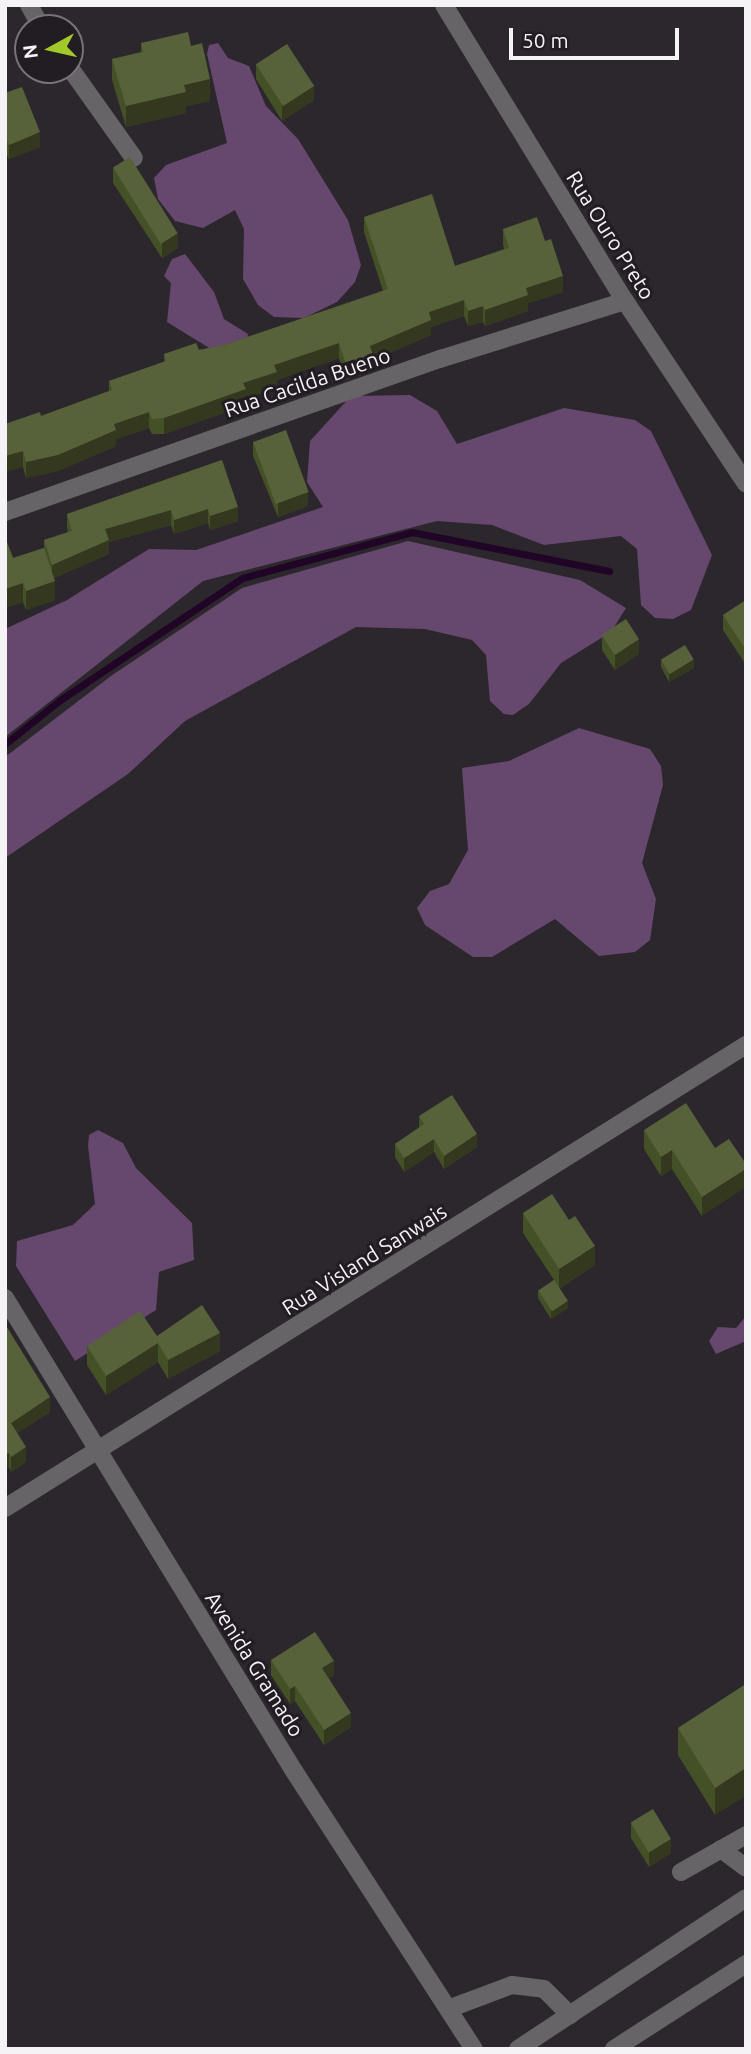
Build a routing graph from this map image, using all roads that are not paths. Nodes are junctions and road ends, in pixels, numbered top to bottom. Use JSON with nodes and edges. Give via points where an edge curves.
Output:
{"nodes":[{"id":1,"x":444,"y":5,"type":"edge"},
{"id":2,"x":81,"y":84,"type":"edge"},
{"id":3,"x":134,"y":158,"type":"edge"},
{"id":4,"x":625,"y":301,"type":"junction"},
{"id":5,"x":746,"y":484,"type":"edge"},
{"id":6,"x":5,"y":512,"type":"edge"},
{"id":7,"x":746,"y":1045,"type":"edge"},
{"id":8,"x":5,"y":1298,"type":"edge"},
{"id":9,"x":99,"y":1453,"type":"junction"},
{"id":10,"x":5,"y":1508,"type":"edge"},
{"id":11,"x":746,"y":1835,"type":"edge"},
{"id":12,"x":721,"y":1849,"type":"junction"},
{"id":13,"x":746,"y":1868,"type":"edge"},
{"id":14,"x":681,"y":1872,"type":"dead end"},
{"id":15,"x":746,"y":1898,"type":"edge"},
{"id":16,"x":746,"y":1964,"type":"edge"},
{"id":17,"x":448,"y":2009,"type":"junction"},
{"id":18,"x":570,"y":2015,"type":"junction"},
{"id":19,"x":474,"y":2049,"type":"edge"},
{"id":20,"x":518,"y":2049,"type":"edge"},
{"id":21,"x":614,"y":2049,"type":"edge"}],
"edges":[{"from":1,"to":4,"type":"street","name":"Rua Ouro Preto"},
{"from":2,"to":3,"type":"street"},
{"from":4,"to":5,"type":"street","name":"Rua Ouro Preto"},
{"from":4,"to":6,"type":"street","name":"Rua Cacilda Bueno","via":[[440,359]]},
{"from":7,"to":9,"type":"street","name":"Rua Visland Sanwais"},
{"from":8,"to":9,"type":"street","name":"Avenida Gramado"},
{"from":9,"to":10,"type":"street","name":"Rua Visland Sanwais"},
{"from":9,"to":17,"type":"street","name":"Avenida Gramado","via":[[294,1771]]},
{"from":11,"to":12,"type":"street"},
{"from":12,"to":13,"type":"street"},
{"from":12,"to":14,"type":"street"},
{"from":15,"to":18,"type":"street"},
{"from":16,"to":21,"type":"street"},
{"from":17,"to":18,"type":"street","via":[[512,1985],[544,1989]]},
{"from":17,"to":19,"type":"street","name":"Avenida Gramado"},
{"from":18,"to":20,"type":"street"}]}
